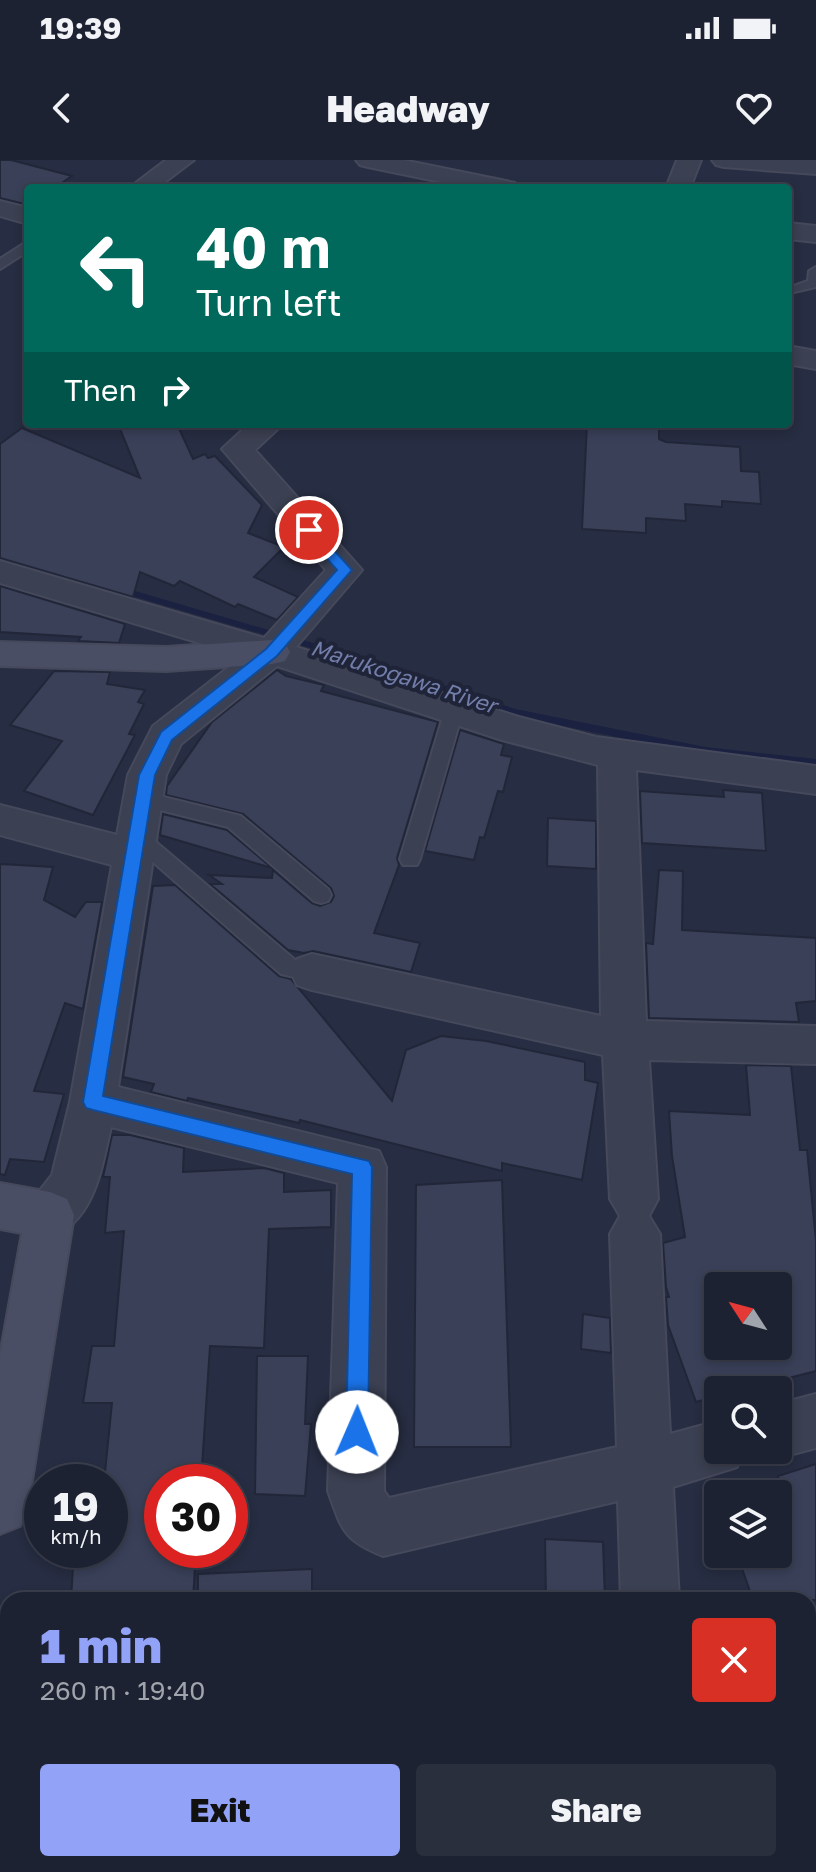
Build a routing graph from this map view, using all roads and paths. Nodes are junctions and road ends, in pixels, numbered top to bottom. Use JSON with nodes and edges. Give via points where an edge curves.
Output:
{"nodes":[{"id":1,"x":182,"y":160,"type":"edge"},
{"id":2,"x":368,"y":160,"type":"edge"},
{"id":3,"x":689,"y":160,"type":"edge"},
{"id":4,"x":724,"y":160,"type":"edge"},
{"id":5,"x":816,"y":167,"type":"edge"},
{"id":6,"x":511,"y":182,"type":"edge"},
{"id":7,"x":147,"y":184,"type":"edge"},
{"id":8,"x":680,"y":184,"type":"edge"},
{"id":9,"x":0,"y":208,"type":"edge"},
{"id":10,"x":24,"y":215,"type":"edge"},
{"id":11,"x":792,"y":231,"type":"edge"},
{"id":12,"x":816,"y":234,"type":"edge"},
{"id":13,"x":24,"y":248,"type":"edge"},
{"id":14,"x":0,"y":265,"type":"edge"},
{"id":15,"x":816,"y":271,"type":"edge"},
{"id":16,"x":799,"y":289,"type":"dead end"},
{"id":17,"x":792,"y":356,"type":"edge"},
{"id":18,"x":816,"y":360,"type":"edge"},
{"id":19,"x":263,"y":428,"type":"edge"},
{"id":20,"x":0,"y":572,"type":"edge"},
{"id":21,"x":283,"y":639,"type":"junction"},
{"id":22,"x":0,"y":654,"type":"edge"},
{"id":23,"x":454,"y":710,"type":"junction"},
{"id":24,"x":617,"y":753,"type":"junction"},
{"id":25,"x":816,"y":780,"type":"edge"},
{"id":26,"x":0,"y":820,"type":"edge"},
{"id":27,"x":137,"y":830,"type":"junction"},
{"id":28,"x":410,"y":859,"type":"dead end"},
{"id":29,"x":321,"y":895,"type":"dead end"},
{"id":30,"x":312,"y":972,"type":"joint"},
{"id":31,"x":625,"y":1040,"type":"junction"},
{"id":32,"x":816,"y":1045,"type":"edge"},
{"id":33,"x":93,"y":1102,"type":"junction"},
{"id":34,"x":0,"y":1206,"type":"edge"},
{"id":35,"x":50,"y":1215,"type":"junction"},
{"id":36,"x":816,"y":1421,"type":"edge"},
{"id":37,"x":792,"y":1427,"type":"edge"},
{"id":38,"x":704,"y":1452,"type":"edge"},
{"id":39,"x":643,"y":1468,"type":"junction"},
{"id":40,"x":0,"y":1506,"type":"edge"},
{"id":41,"x":650,"y":1592,"type":"edge"}],
"edges":[{"from":1,"to":7,"type":"street"},
{"from":2,"to":6,"type":"street"},
{"from":3,"to":8,"type":"street"},
{"from":4,"to":5,"type":"street"},
{"from":9,"to":10,"type":"street"},
{"from":11,"to":12,"type":"street"},
{"from":13,"to":14,"type":"lane"},
{"from":15,"to":16,"type":"lane","via":[[814,283]]},
{"from":17,"to":18,"type":"street"},
{"from":19,"to":21,"type":"street","via":[[237,449],[345,570]]},
{"from":20,"to":21,"type":"street"},
{"from":21,"to":22,"type":"street","via":[[166,659]]},
{"from":21,"to":23,"type":"street"},
{"from":21,"to":27,"type":"street","via":[[166,736],[147,775]]},
{"from":23,"to":24,"type":"street"},
{"from":23,"to":28,"type":"lane"},
{"from":24,"to":25,"type":"street"},
{"from":24,"to":31,"type":"street"},
{"from":26,"to":27,"type":"street"},
{"from":27,"to":29,"type":"lane","via":[[234,821]]},
{"from":27,"to":30,"type":"lane","via":[[289,968]]},
{"from":27,"to":33,"type":"street"},
{"from":30,"to":31,"type":"street"},
{"from":31,"to":32,"type":"street"},
{"from":31,"to":39,"type":"street"},
{"from":33,"to":35,"type":"street","via":[[74,1185]]},
{"from":33,"to":39,"type":"street","via":[[362,1167],[356,1491],[364,1514],[383,1528]]},
{"from":34,"to":35,"type":"street"},
{"from":35,"to":40,"type":"street"},
{"from":36,"to":37,"type":"street"},
{"from":38,"to":39,"type":"street"},
{"from":39,"to":41,"type":"street"}]}
